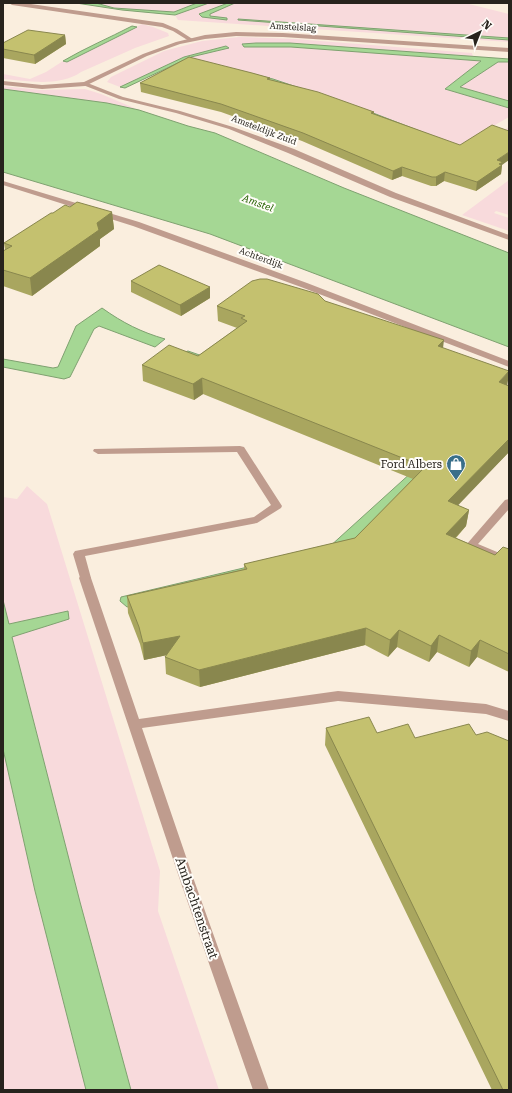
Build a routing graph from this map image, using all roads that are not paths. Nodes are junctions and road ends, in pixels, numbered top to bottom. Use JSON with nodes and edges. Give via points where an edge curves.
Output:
{"nodes":[{"id":1,"x":12,"y":3,"type":"edge"},
{"id":2,"x":191,"y":40,"type":"junction"},
{"id":3,"x":509,"y":50,"type":"edge"},
{"id":4,"x":3,"y":83,"type":"edge"},
{"id":5,"x":86,"y":84,"type":"junction"},
{"id":6,"x":3,"y":183,"type":"edge"},
{"id":7,"x":509,"y":238,"type":"edge"},
{"id":8,"x":509,"y":364,"type":"edge"},
{"id":9,"x":98,"y":451,"type":"dead end"},
{"id":10,"x":509,"y":502,"type":"edge"},
{"id":11,"x":509,"y":561,"type":"edge"},
{"id":12,"x":509,"y":716,"type":"edge"},
{"id":13,"x":135,"y":724,"type":"junction"},
{"id":14,"x":261,"y":1090,"type":"edge"}],
"edges":[{"from":1,"to":2,"type":"street","via":[[163,26]]},
{"from":2,"to":3,"type":"street","name":"Amstelslag","via":[[220,35],[250,34]]},
{"from":2,"to":5,"type":"street","name":"Amstelslag","via":[[152,52]]},
{"from":4,"to":5,"type":"street","name":"Amsteldijk Zuid","via":[[42,87]]},
{"from":5,"to":7,"type":"street","name":"Amsteldijk Zuid","via":[[122,98],[231,128],[446,216]]},
{"from":6,"to":8,"type":"street","name":"Achterdijk","via":[[136,224],[304,284]]},
{"from":9,"to":13,"type":"street","name":"Ambachtenstraat","via":[[240,449],[277,506],[257,520],[79,554]]},
{"from":10,"to":11,"type":"street","via":[[471,545]]},
{"from":12,"to":13,"type":"street","via":[[486,709],[338,696]]},
{"from":13,"to":14,"type":"street","name":"Ambachtenstraat"}]}
